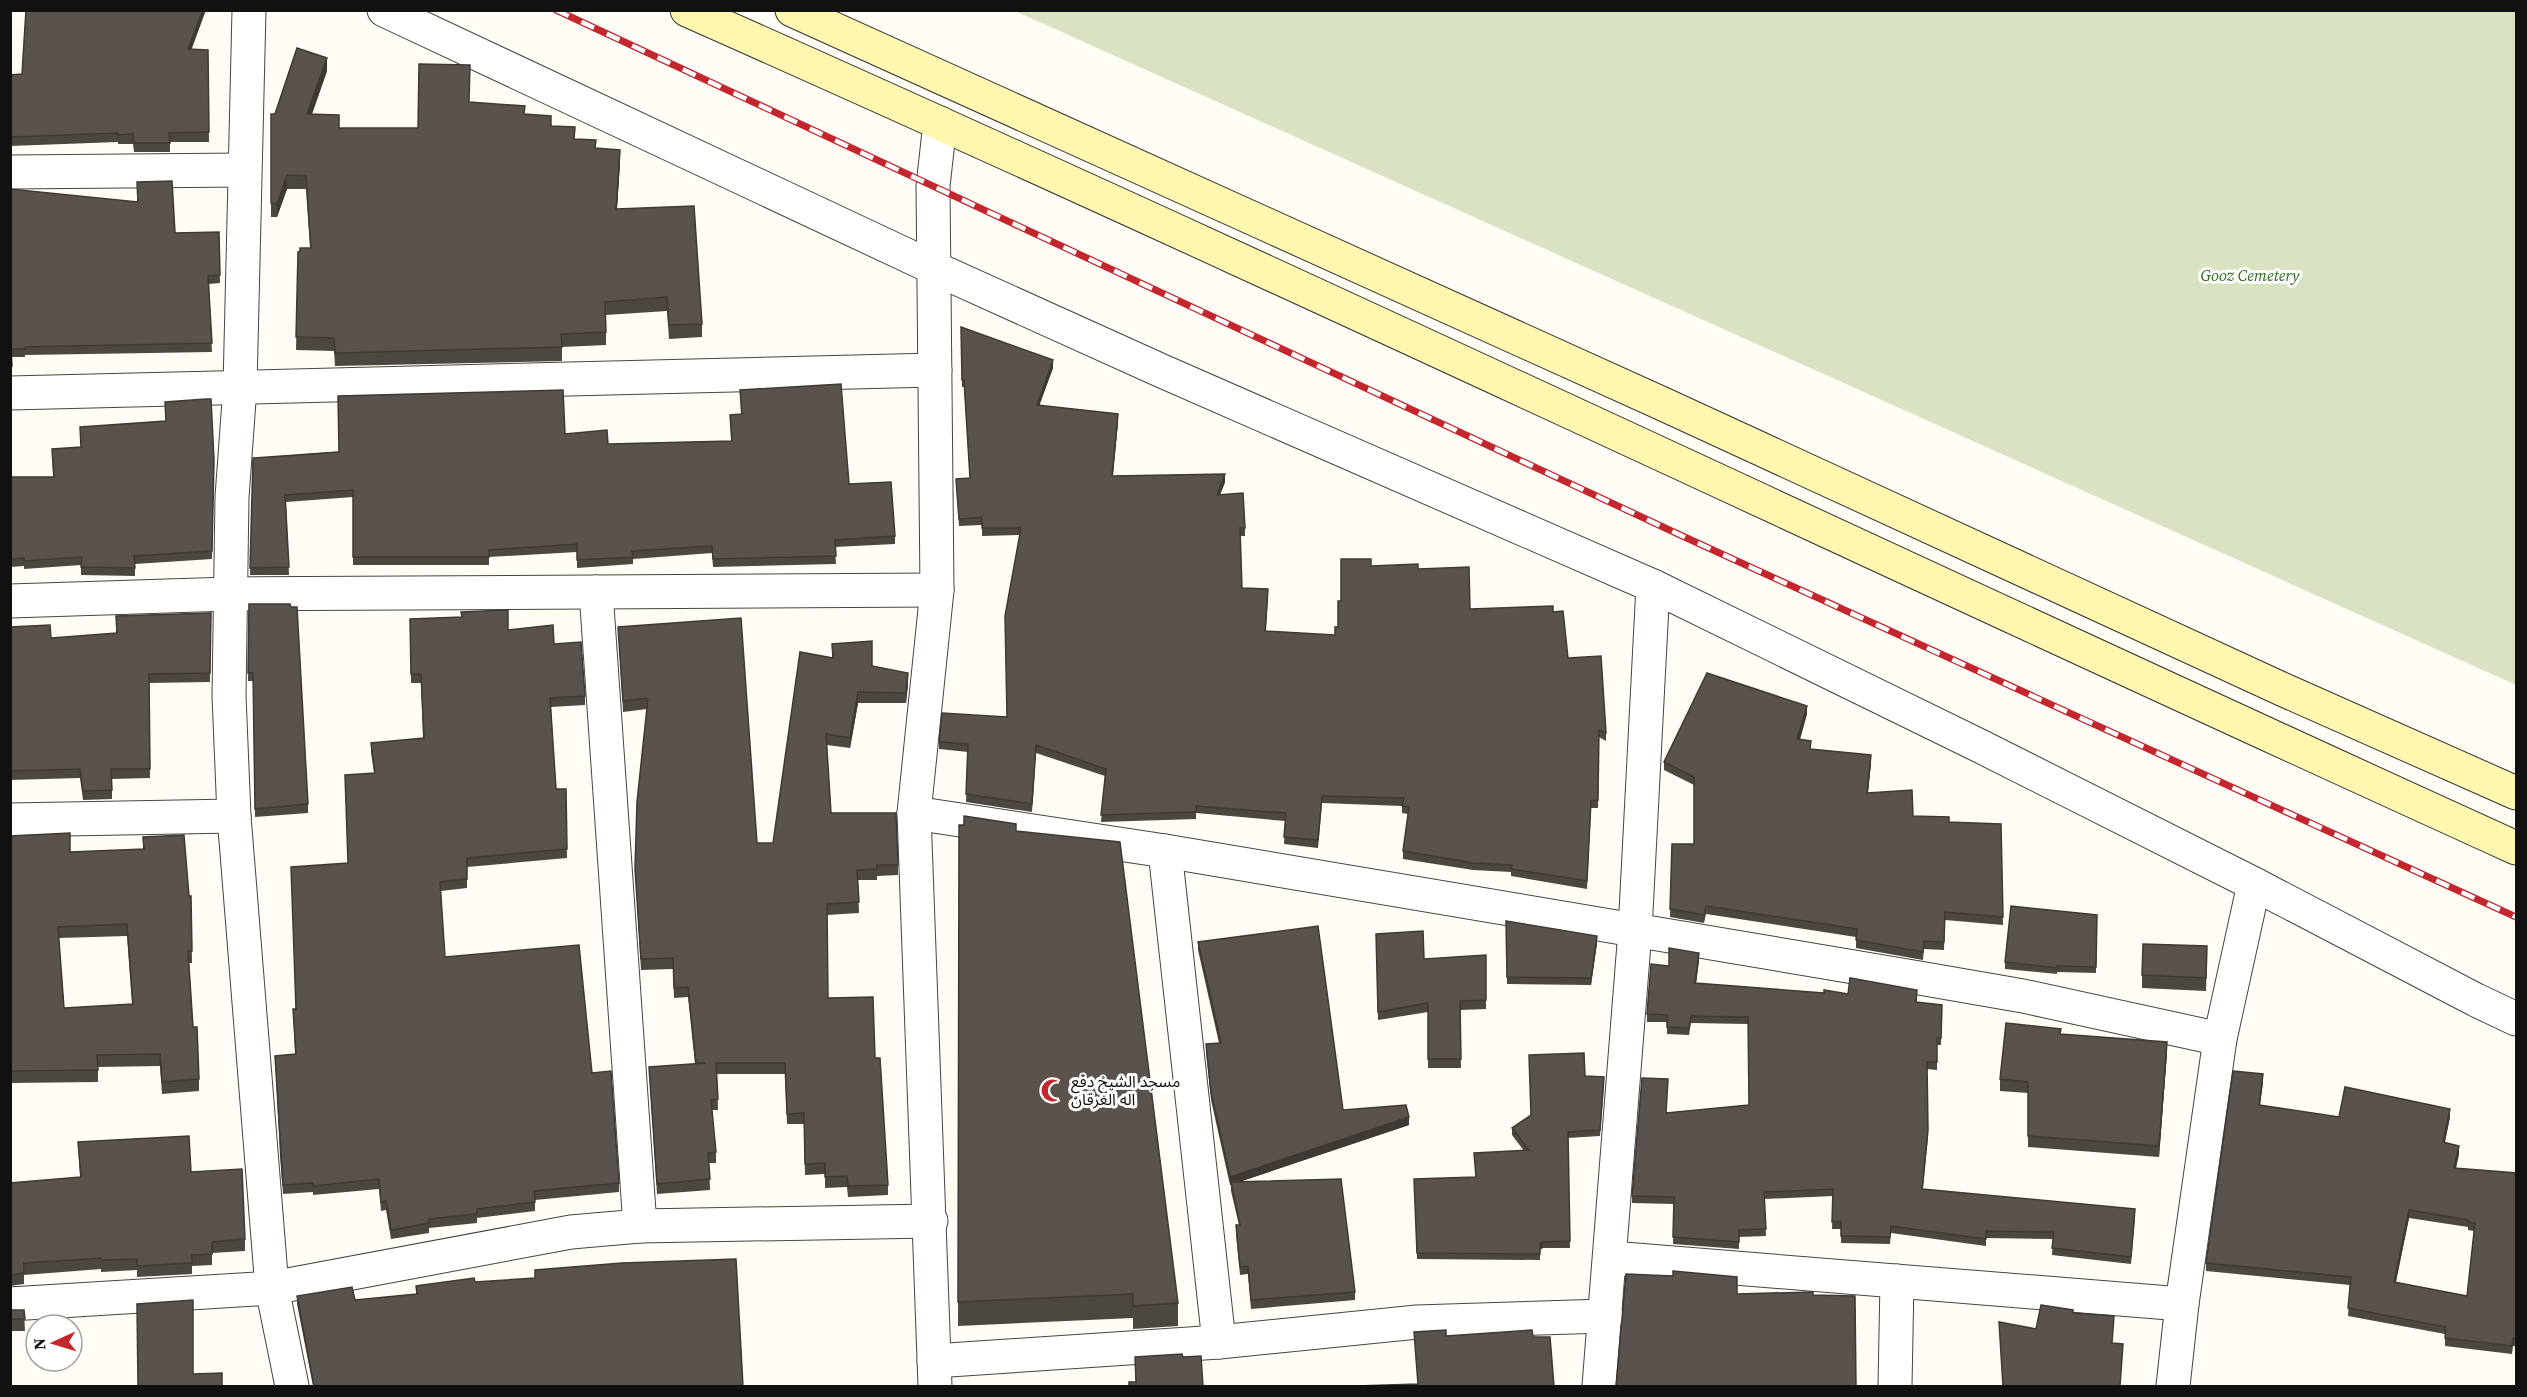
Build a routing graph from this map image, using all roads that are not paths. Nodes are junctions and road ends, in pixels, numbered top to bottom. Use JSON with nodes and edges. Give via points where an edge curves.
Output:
{"nodes":[{"id":1,"x":249,"y":10,"type":"edge"},
{"id":2,"x":384,"y":10,"type":"edge"},
{"id":3,"x":687,"y":10,"type":"edge"},
{"id":4,"x":792,"y":10,"type":"edge"},
{"id":5,"x":940,"y":123,"type":"junction"},
{"id":6,"x":244,"y":170,"type":"junction"},
{"id":7,"x":10,"y":172,"type":"edge"},
{"id":8,"x":934,"y":268,"type":"junction"},
{"id":9,"x":935,"y":370,"type":"junction"},
{"id":10,"x":240,"y":387,"type":"junction"},
{"id":11,"x":10,"y":393,"type":"edge"},
{"id":12,"x":1653,"y":586,"type":"junction"},
{"id":13,"x":937,"y":590,"type":"junction"},
{"id":14,"x":596,"y":592,"type":"junction"},
{"id":15,"x":230,"y":594,"type":"junction"},
{"id":16,"x":10,"y":601,"type":"edge"},
{"id":17,"x":2517,"y":794,"type":"edge"},
{"id":18,"x":914,"y":813,"type":"junction"},
{"id":19,"x":234,"y":816,"type":"junction"},
{"id":20,"x":10,"y":820,"type":"edge"},
{"id":21,"x":2517,"y":848,"type":"edge"},
{"id":22,"x":1165,"y":851,"type":"junction"},
{"id":23,"x":2254,"y":884,"type":"junction"},
{"id":24,"x":1635,"y":931,"type":"junction"},
{"id":25,"x":2517,"y":1019,"type":"edge"},
{"id":26,"x":2220,"y":1039,"type":"junction"},
{"id":27,"x":931,"y":1221,"type":"junction"},
{"id":28,"x":639,"y":1226,"type":"junction"},
{"id":29,"x":1611,"y":1258,"type":"junction"},
{"id":30,"x":1897,"y":1281,"type":"junction"},
{"id":31,"x":272,"y":1288,"type":"junction"},
{"id":32,"x":10,"y":1304,"type":"edge"},
{"id":33,"x":2182,"y":1304,"type":"junction"},
{"id":34,"x":1606,"y":1316,"type":"junction"},
{"id":35,"x":1219,"y":1342,"type":"junction"},
{"id":36,"x":935,"y":1374,"type":"edge"},
{"id":37,"x":292,"y":1386,"type":"edge"},
{"id":38,"x":1599,"y":1386,"type":"edge"},
{"id":39,"x":1895,"y":1386,"type":"edge"},
{"id":40,"x":2174,"y":1386,"type":"edge"}],
"edges":[{"from":1,"to":6,"type":"street"},
{"from":2,"to":8,"type":"street"},
{"from":3,"to":5,"type":"main road"},
{"from":4,"to":17,"type":"main road"},
{"from":5,"to":8,"type":"street","via":[[933,186]]},
{"from":5,"to":21,"type":"main road"},
{"from":6,"to":7,"type":"street"},
{"from":6,"to":10,"type":"street"},
{"from":8,"to":9,"type":"street"},
{"from":8,"to":12,"type":"street"},
{"from":9,"to":10,"type":"street"},
{"from":9,"to":13,"type":"street"},
{"from":10,"to":11,"type":"street"},
{"from":10,"to":15,"type":"street"},
{"from":12,"to":23,"type":"street"},
{"from":12,"to":24,"type":"street"},
{"from":13,"to":14,"type":"street"},
{"from":13,"to":18,"type":"street"},
{"from":14,"to":15,"type":"street"},
{"from":14,"to":28,"type":"street"},
{"from":15,"to":16,"type":"street"},
{"from":15,"to":19,"type":"street"},
{"from":18,"to":22,"type":"street"},
{"from":18,"to":27,"type":"street"},
{"from":19,"to":20,"type":"street"},
{"from":19,"to":31,"type":"street"},
{"from":22,"to":24,"type":"street"},
{"from":22,"to":35,"type":"street"},
{"from":23,"to":25,"type":"street"},
{"from":23,"to":26,"type":"street"},
{"from":24,"to":26,"type":"street","via":[[2023,996]]},
{"from":24,"to":29,"type":"street"},
{"from":26,"to":33,"type":"street"},
{"from":27,"to":28,"type":"street"},
{"from":27,"to":36,"type":"street"},
{"from":28,"to":31,"type":"street","via":[[571,1232]]},
{"from":29,"to":30,"type":"street"},
{"from":29,"to":34,"type":"street"},
{"from":30,"to":33,"type":"street"},
{"from":30,"to":39,"type":"street"},
{"from":31,"to":32,"type":"street"},
{"from":31,"to":37,"type":"street"},
{"from":33,"to":40,"type":"street"},
{"from":34,"to":35,"type":"street","via":[[1417,1322]]},
{"from":34,"to":38,"type":"street"},
{"from":35,"to":36,"type":"street"}]}
